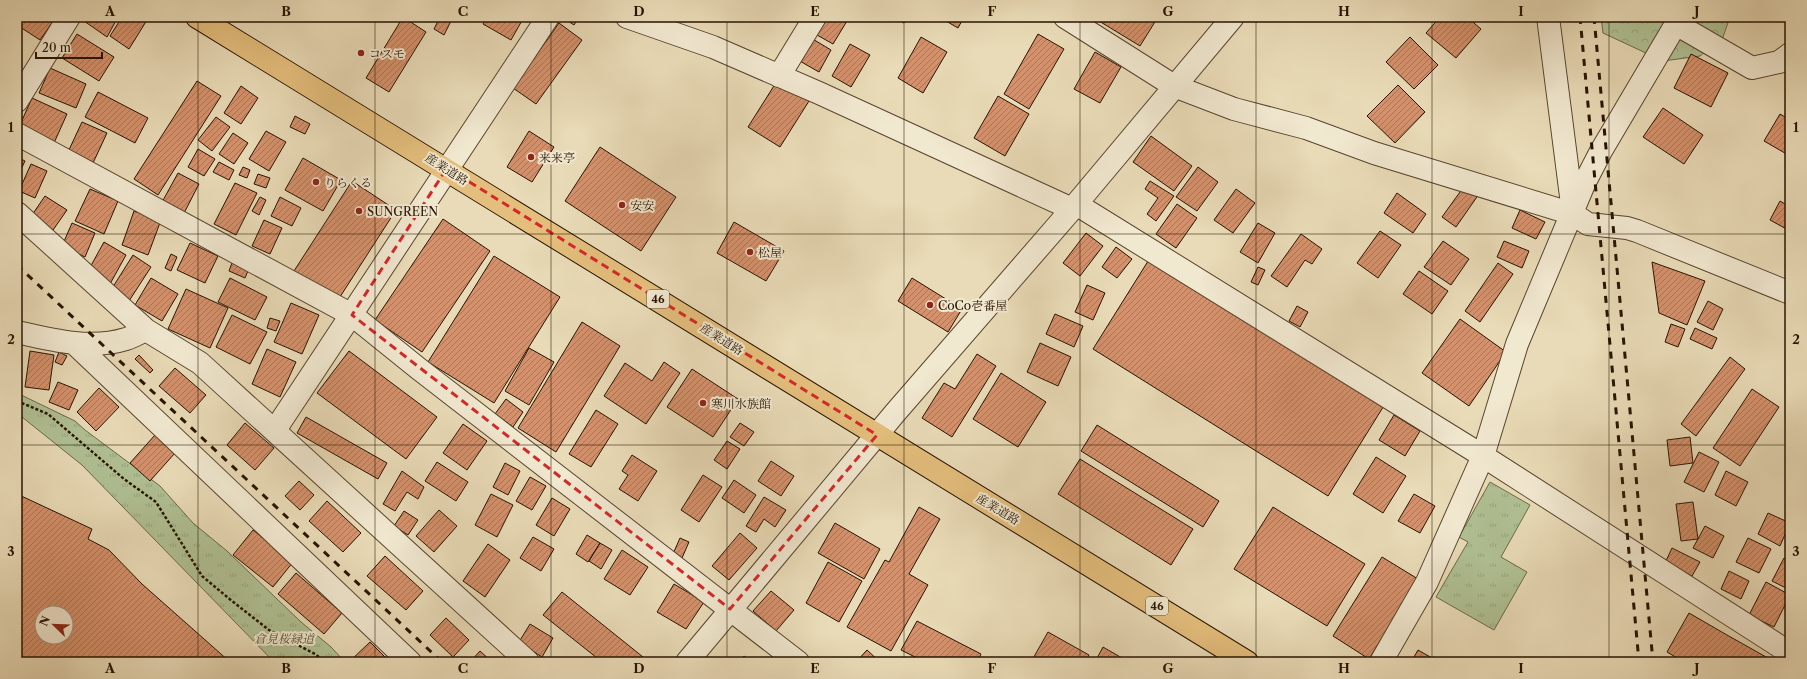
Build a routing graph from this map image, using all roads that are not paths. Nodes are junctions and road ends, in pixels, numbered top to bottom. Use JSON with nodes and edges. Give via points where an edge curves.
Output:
{"nodes":[{"id":1,"x":69,"y":17,"type":"edge"},
{"id":2,"x":197,"y":17,"type":"edge"},
{"id":3,"x":548,"y":17,"type":"edge"},
{"id":4,"x":627,"y":17,"type":"edge"},
{"id":5,"x":816,"y":17,"type":"edge"},
{"id":6,"x":1065,"y":17,"type":"edge"},
{"id":7,"x":1232,"y":17,"type":"edge"},
{"id":8,"x":1548,"y":17,"type":"edge"},
{"id":9,"x":1676,"y":21,"type":"edge"},
{"id":10,"x":1790,"y":54,"type":"edge"},
{"id":11,"x":779,"y":76,"type":"junction"},
{"id":12,"x":1174,"y":86,"type":"junction"},
{"id":13,"x":17,"y":101,"type":"edge"},
{"id":14,"x":17,"y":134,"type":"edge"},
{"id":15,"x":446,"y":168,"type":"junction"},
{"id":16,"x":1074,"y":206,"type":"junction"},
{"id":17,"x":17,"y":213,"type":"edge"},
{"id":18,"x":1573,"y":214,"type":"junction"},
{"id":19,"x":1790,"y":293,"type":"edge"},
{"id":20,"x":352,"y":315,"type":"junction"},
{"id":21,"x":146,"y":330,"type":"junction"},
{"id":22,"x":17,"y":332,"type":"edge"},
{"id":23,"x":74,"y":343,"type":"junction"},
{"id":24,"x":275,"y":430,"type":"junction"},
{"id":25,"x":877,"y":435,"type":"junction"},
{"id":26,"x":1483,"y":456,"type":"junction"},
{"id":27,"x":730,"y":609,"type":"junction"},
{"id":28,"x":1790,"y":653,"type":"edge"},
{"id":29,"x":410,"y":662,"type":"edge"},
{"id":30,"x":528,"y":662,"type":"edge"},
{"id":31,"x":687,"y":662,"type":"edge"},
{"id":32,"x":798,"y":662,"type":"edge"},
{"id":33,"x":1247,"y":662,"type":"edge"},
{"id":34,"x":1382,"y":662,"type":"edge"}],
"edges":[{"from":1,"to":13,"type":"street"},
{"from":2,"to":15,"type":"main road","name":"産業道路","number":"46"},
{"from":3,"to":15,"type":"street"},
{"from":4,"to":11,"type":"street","via":[[713,47]]},
{"from":5,"to":11,"type":"street"},
{"from":6,"to":12,"type":"street"},
{"from":7,"to":12,"type":"street"},
{"from":8,"to":18,"type":"street"},
{"from":9,"to":10,"type":"street","via":[[1752,68],[1778,62]]},
{"from":9,"to":18,"type":"street","via":[[1601,151],[1584,184]]},
{"from":11,"to":16,"type":"street"},
{"from":12,"to":16,"type":"street"},
{"from":12,"to":18,"type":"street","via":[[1234,109],[1306,128]]},
{"from":14,"to":20,"type":"street"},
{"from":15,"to":20,"type":"street"},
{"from":15,"to":25,"type":"main road","name":"産業道路","number":"46"},
{"from":16,"to":25,"type":"street"},
{"from":16,"to":26,"type":"street"},
{"from":17,"to":21,"type":"street"},
{"from":18,"to":19,"type":"street","via":[[1588,224],[1638,231]]},
{"from":18,"to":26,"type":"street","via":[[1517,344]]},
{"from":20,"to":24,"type":"street"},
{"from":20,"to":27,"type":"street"},
{"from":21,"to":23,"type":"street","via":[[126,339]]},
{"from":21,"to":24,"type":"street","via":[[200,363]]},
{"from":22,"to":23,"type":"street"},
{"from":23,"to":29,"type":"street"},
{"from":24,"to":30,"type":"street"},
{"from":25,"to":27,"type":"street"},
{"from":25,"to":33,"type":"main road","name":"産業道路","number":"46"},
{"from":26,"to":28,"type":"street"},
{"from":26,"to":34,"type":"street","via":[[1428,582]]},
{"from":27,"to":31,"type":"street"},
{"from":27,"to":32,"type":"street"}]}
